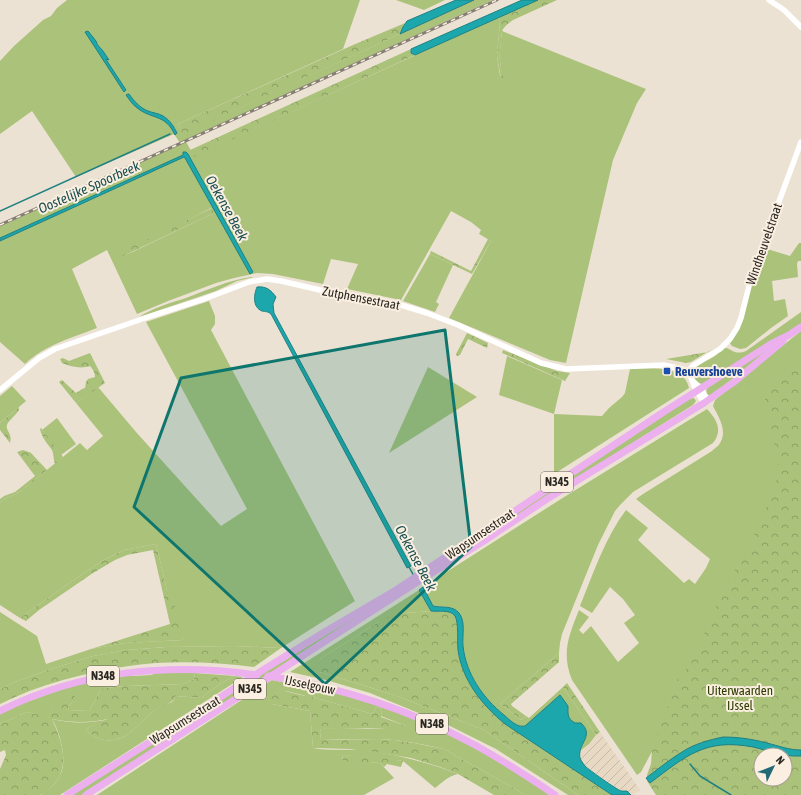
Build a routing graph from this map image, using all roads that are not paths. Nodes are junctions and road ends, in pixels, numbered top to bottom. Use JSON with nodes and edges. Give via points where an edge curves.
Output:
{"nodes":[{"id":1,"x":769,"y":0,"type":"edge"},
{"id":2,"x":801,"y":27,"type":"edge"},
{"id":3,"x":801,"y":142,"type":"edge"},
{"id":4,"x":801,"y":327,"type":"edge"},
{"id":5,"x":789,"y":335,"type":"junction"},
{"id":6,"x":690,"y":371,"type":"junction"},
{"id":7,"x":0,"y":390,"type":"edge"},
{"id":8,"x":699,"y":390,"type":"junction"},
{"id":9,"x":706,"y":402,"type":"junction"},
{"id":10,"x":421,"y":577,"type":"junction"},
{"id":11,"x":414,"y":581,"type":"junction"},
{"id":12,"x":0,"y":711,"type":"edge"},
{"id":13,"x":67,"y":795,"type":"edge"},
{"id":14,"x":86,"y":795,"type":"edge"},
{"id":15,"x":555,"y":795,"type":"edge"}],
"edges":[{"from":1,"to":2,"type":"street","via":[[784,10]]},
{"from":3,"to":6,"type":"street","name":"Windheuvelstraat","via":[[756,261],[739,323],[726,344],[694,365]]},
{"from":4,"to":5,"type":"main road","name":"Wapsumsestraat","number":"N345"},
{"from":5,"to":8,"type":"main road","name":"Wapsumsestraat","number":"N345"},
{"from":5,"to":9,"type":"main road","name":"Wapsumsestraat","number":"N345","via":[[751,369]]},
{"from":6,"to":7,"type":"street","name":"Zutphensestraat","via":[[664,365],[566,369],[554,367],[458,325],[401,305],[267,279],[249,282],[55,349],[39,358]]},
{"from":6,"to":8,"type":"street"},
{"from":8,"to":9,"type":"street"},
{"from":8,"to":10,"type":"main road","name":"Wapsumsestraat","number":"N345","via":[[539,494]]},
{"from":9,"to":10,"type":"main road","name":"Wapsumsestraat","number":"N345","via":[[547,499],[484,541]]},
{"from":10,"to":11,"type":"main road","name":"Wapsumsestraat","number":"N345"},
{"from":11,"to":13,"type":"main road","name":"Wapsumsestraat","number":"N345","via":[[263,670]]},
{"from":11,"to":14,"type":"main road","name":"Wapsumsestraat","number":"N345"},
{"from":12,"to":15,"type":"main road","name":"IJsselgouw","number":"N348","via":[[44,692],[111,674],[185,670],[254,674],[334,690],[399,711],[474,744]]}]}
